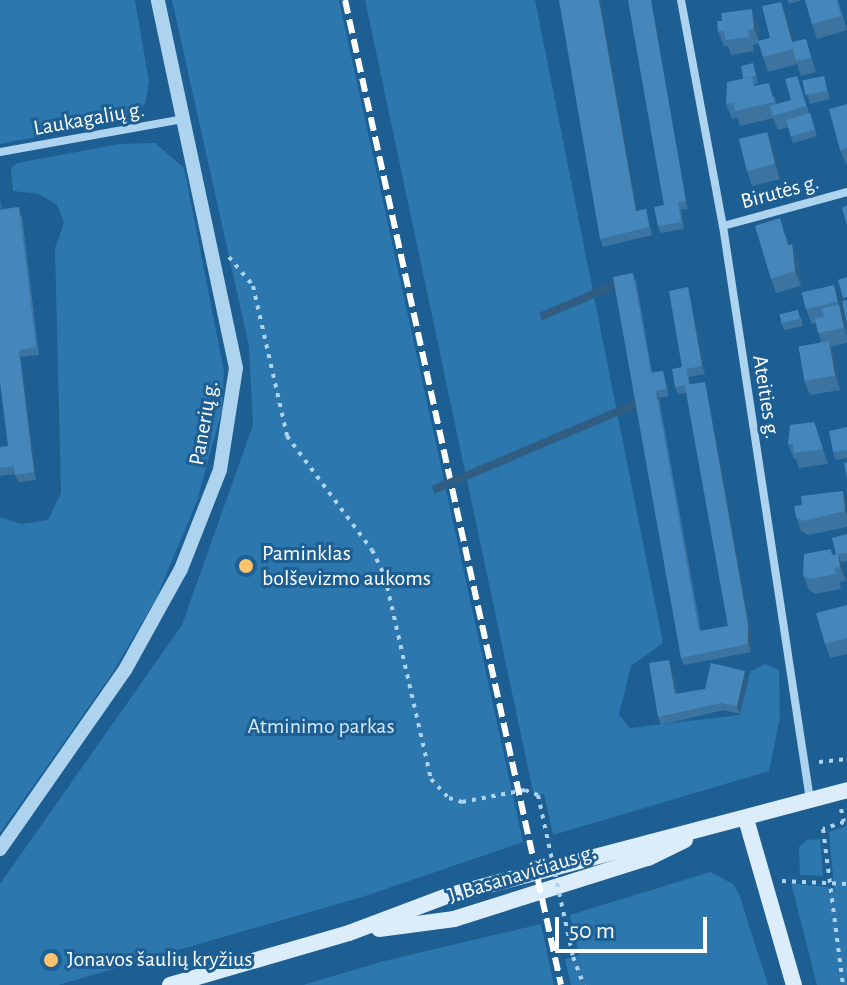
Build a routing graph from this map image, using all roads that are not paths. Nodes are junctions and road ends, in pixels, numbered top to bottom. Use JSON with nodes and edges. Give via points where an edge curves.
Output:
{"nodes":[{"id":1,"x":158,"y":0,"type":"edge"},
{"id":2,"x":681,"y":0,"type":"edge"},
{"id":3,"x":185,"y":119,"type":"junction"},
{"id":4,"x":0,"y":152,"type":"edge"},
{"id":5,"x":847,"y":192,"type":"edge"},
{"id":6,"x":723,"y":226,"type":"junction"},
{"id":7,"x":842,"y":792,"type":"edge"},
{"id":8,"x":810,"y":800,"type":"junction"},
{"id":9,"x":746,"y":819,"type":"junction"},
{"id":10,"x":700,"y":833,"type":"junction"},
{"id":11,"x":0,"y":849,"type":"edge"},
{"id":12,"x":349,"y":933,"type":"junction"},
{"id":13,"x":170,"y":985,"type":"edge"},
{"id":14,"x":794,"y":985,"type":"edge"}],
"edges":[{"from":1,"to":3,"type":"street","name":"Panerių g."},
{"from":2,"to":6,"type":"street","name":"Ateities g."},
{"from":3,"to":4,"type":"street","name":"Laukagalių g."},
{"from":3,"to":11,"type":"street","name":"Panerių g.","via":[[236,368],[220,470],[181,569],[125,670]]},
{"from":5,"to":6,"type":"street","name":"Birutės g."},
{"from":6,"to":8,"type":"street","name":"Ateities g."},
{"from":7,"to":8,"type":"main road","name":"J. Basanavičiaus g."},
{"from":8,"to":9,"type":"main road","name":"J. Basanavičiaus g."},
{"from":9,"to":10,"type":"main road","name":"J. Basanavičiaus g."},
{"from":9,"to":14,"type":"main road"},
{"from":10,"to":12,"type":"main road","name":"J. Basanavičiaus g.","via":[[643,841],[447,896]]},
{"from":10,"to":12,"type":"main road","name":"J. Basanavičiaus g.","via":[[648,858],[454,919]]},
{"from":12,"to":13,"type":"main road","name":"J. Basanavičiaus g."}]}
